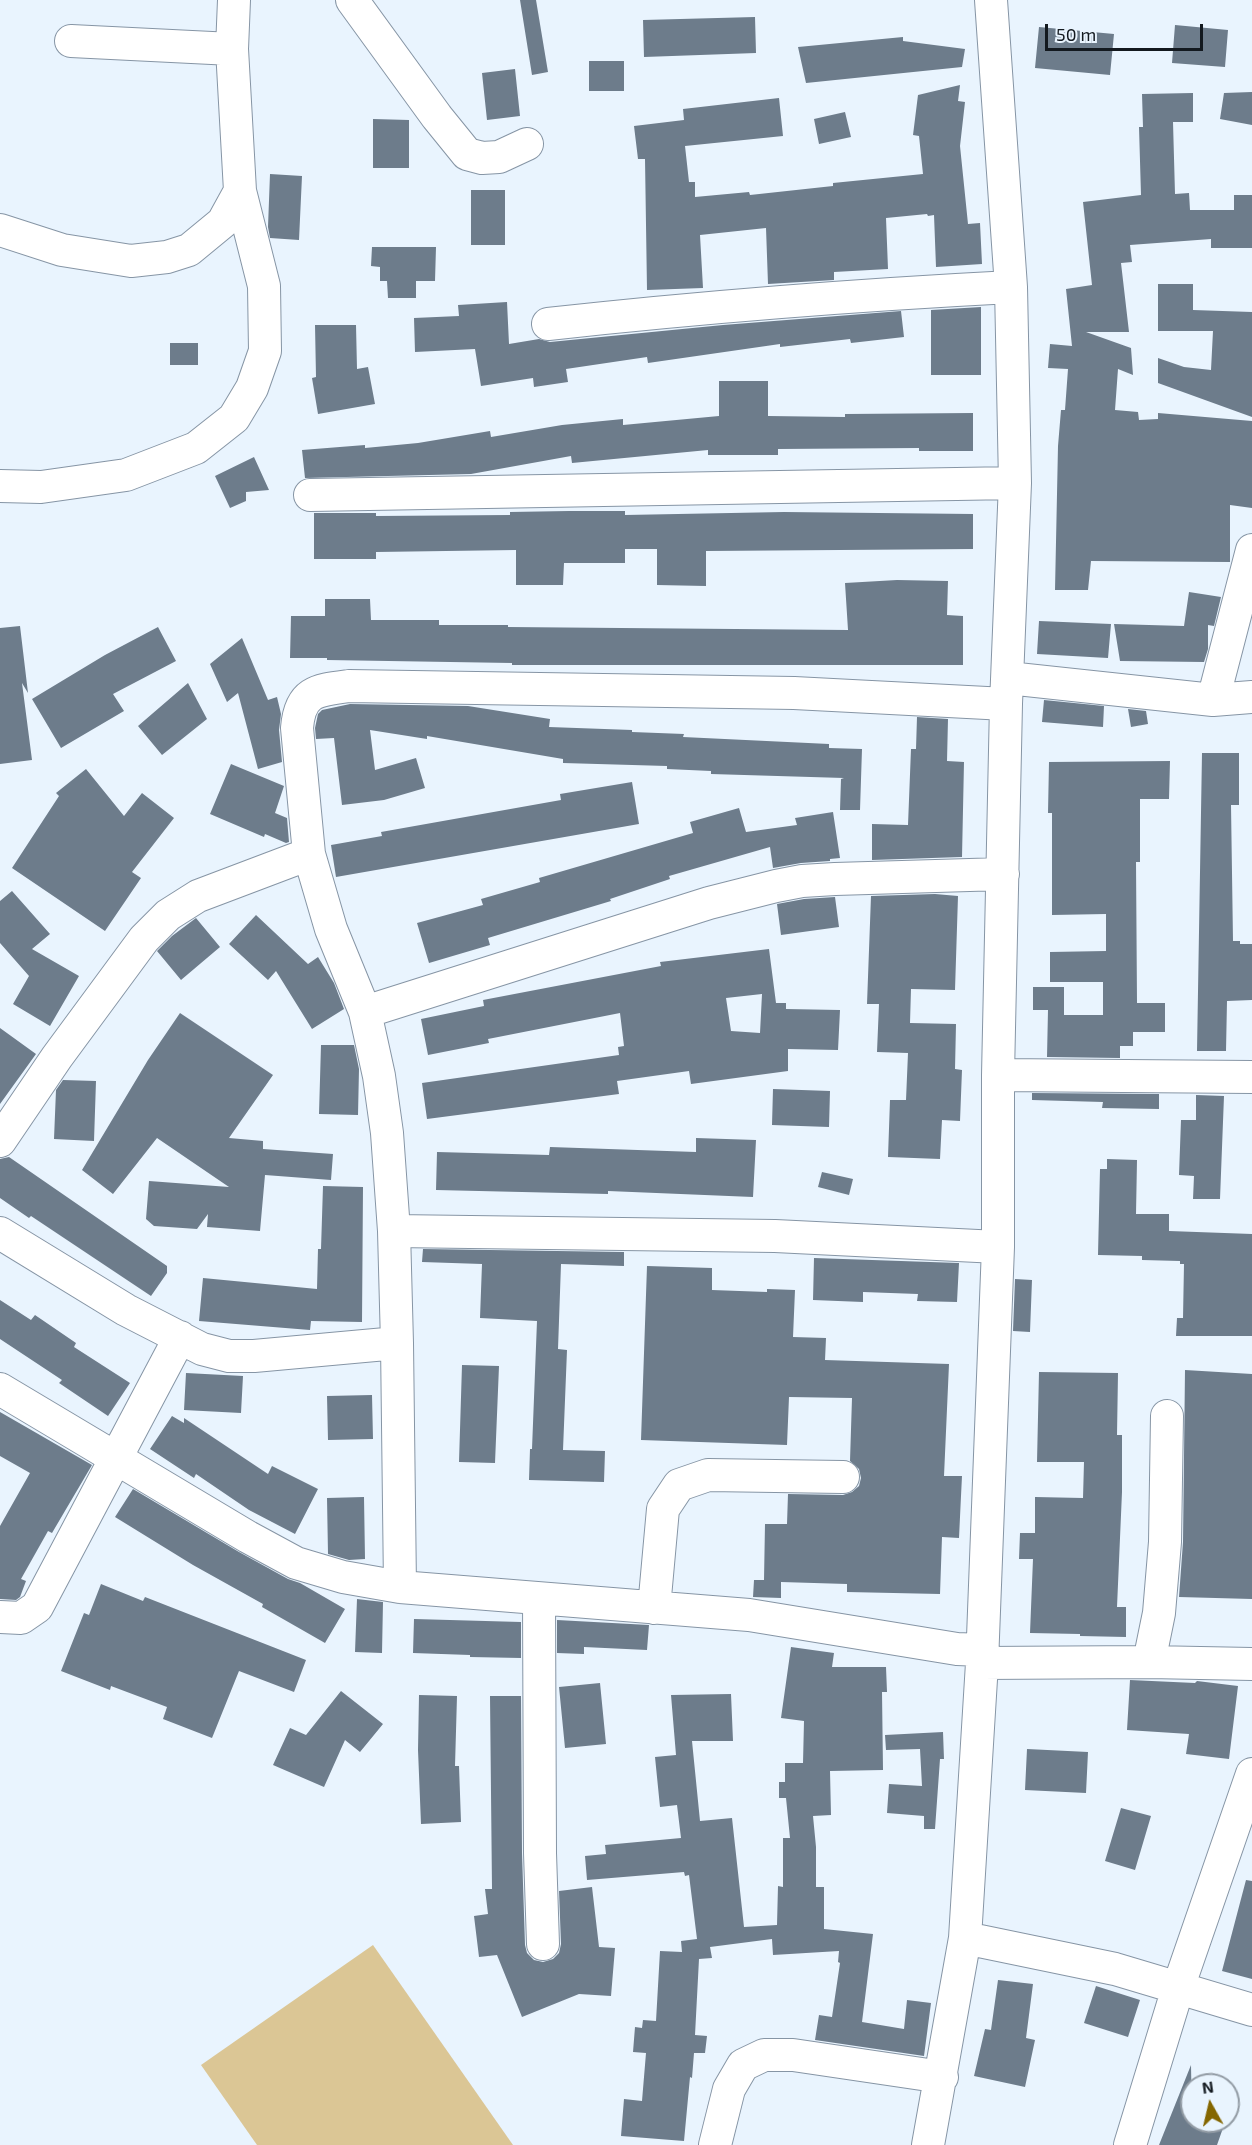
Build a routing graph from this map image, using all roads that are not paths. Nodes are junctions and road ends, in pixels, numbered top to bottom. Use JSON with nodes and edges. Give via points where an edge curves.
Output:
{"nodes":[{"id":1,"x":234,"y":0,"type":"edge"},
{"id":2,"x":352,"y":0,"type":"edge"},
{"id":3,"x":991,"y":0,"type":"edge"},
{"id":4,"x":71,"y":41,"type":"dead end"},
{"id":5,"x":232,"y":49,"type":"junction"},
{"id":6,"x":527,"y":144,"type":"dead end"},
{"id":7,"x":240,"y":191,"type":"junction"},
{"id":8,"x":0,"y":230,"type":"edge"},
{"id":9,"x":1011,"y":287,"type":"junction"},
{"id":10,"x":548,"y":324,"type":"dead end"},
{"id":11,"x":1015,"y":483,"type":"junction"},
{"id":12,"x":0,"y":486,"type":"edge"},
{"id":13,"x":310,"y":495,"type":"dead end"},
{"id":14,"x":1252,"y":550,"type":"edge"},
{"id":15,"x":1007,"y":692,"type":"junction"},
{"id":16,"x":1252,"y":697,"type":"edge"},
{"id":17,"x":1213,"y":700,"type":"junction"},
{"id":18,"x":309,"y":854,"type":"junction"},
{"id":19,"x":1003,"y":874,"type":"junction"},
{"id":20,"x":365,"y":1012,"type":"junction"},
{"id":21,"x":998,"y":1075,"type":"junction"},
{"id":22,"x":1252,"y":1077,"type":"edge"},
{"id":23,"x":0,"y":1141,"type":"edge"},
{"id":24,"x":394,"y":1231,"type":"junction"},
{"id":25,"x":0,"y":1233,"type":"edge"},
{"id":26,"x":998,"y":1246,"type":"junction"},
{"id":27,"x":180,"y":1338,"type":"junction"},
{"id":28,"x":397,"y":1343,"type":"junction"},
{"id":29,"x":0,"y":1389,"type":"edge"},
{"id":30,"x":1167,"y":1416,"type":"dead end"},
{"id":31,"x":117,"y":1458,"type":"junction"},
{"id":32,"x":843,"y":1477,"type":"dead end"},
{"id":33,"x":400,"y":1587,"type":"junction"},
{"id":34,"x":539,"y":1599,"type":"junction"},
{"id":35,"x":654,"y":1608,"type":"junction"},
{"id":36,"x":0,"y":1617,"type":"edge"},
{"id":37,"x":982,"y":1656,"type":"junction"},
{"id":38,"x":1149,"y":1662,"type":"junction"},
{"id":39,"x":1252,"y":1664,"type":"edge"},
{"id":40,"x":1252,"y":1774,"type":"edge"},
{"id":41,"x":965,"y":1938,"type":"junction"},
{"id":42,"x":543,"y":1944,"type":"dead end"},
{"id":43,"x":1178,"y":1988,"type":"junction"},
{"id":44,"x":1252,"y":2010,"type":"edge"},
{"id":45,"x":942,"y":2077,"type":"junction"},
{"id":46,"x":715,"y":2145,"type":"edge"},
{"id":47,"x":928,"y":2145,"type":"edge"},
{"id":48,"x":1130,"y":2145,"type":"edge"}],
"edges":[{"from":1,"to":5,"type":"street"},
{"from":2,"to":6,"type":"street","via":[[467,154],[499,157]]},
{"from":3,"to":9,"type":"street"},
{"from":4,"to":5,"type":"street"},
{"from":5,"to":7,"type":"street"},
{"from":7,"to":8,"type":"street","via":[[223,222],[189,250],[167,257],[131,261],[85,254]]},
{"from":7,"to":12,"type":"street","via":[[264,286],[265,351],[252,388],[234,418],[196,448],[126,475],[41,487]]},
{"from":9,"to":10,"type":"street","via":[[814,299]]},
{"from":9,"to":11,"type":"street"},
{"from":11,"to":13,"type":"street"},
{"from":11,"to":15,"type":"street"},
{"from":14,"to":17,"type":"street"},
{"from":15,"to":17,"type":"street"},
{"from":15,"to":18,"type":"street","via":[[349,686],[323,690],[305,697],[298,711]]},
{"from":15,"to":19,"type":"street"},
{"from":16,"to":17,"type":"street"},
{"from":18,"to":20,"type":"street","via":[[331,929]]},
{"from":18,"to":23,"type":"street","via":[[198,896],[168,915],[144,939]]},
{"from":19,"to":20,"type":"street","via":[[835,879],[776,886]]},
{"from":19,"to":21,"type":"street"},
{"from":20,"to":24,"type":"street","via":[[387,1133]]},
{"from":21,"to":22,"type":"street"},
{"from":21,"to":26,"type":"street"},
{"from":24,"to":26,"type":"street","via":[[775,1236]]},
{"from":24,"to":28,"type":"street"},
{"from":25,"to":27,"type":"street","via":[[126,1310]]},
{"from":26,"to":37,"type":"street"},
{"from":27,"to":28,"type":"street","via":[[229,1356]]},
{"from":27,"to":31,"type":"street"},
{"from":28,"to":33,"type":"street"},
{"from":29,"to":31,"type":"street"},
{"from":30,"to":38,"type":"street","via":[[1165,1542],[1159,1614]]},
{"from":31,"to":33,"type":"street","via":[[296,1563]]},
{"from":31,"to":36,"type":"street","via":[[37,1607],[21,1618]]},
{"from":32,"to":35,"type":"street","via":[[708,1474],[679,1485],[663,1509]]},
{"from":33,"to":34,"type":"street"},
{"from":34,"to":35,"type":"street"},
{"from":34,"to":42,"type":"street"},
{"from":35,"to":37,"type":"street","via":[[749,1615]]},
{"from":37,"to":38,"type":"street"},
{"from":37,"to":41,"type":"street"},
{"from":38,"to":39,"type":"street"},
{"from":40,"to":43,"type":"street"},
{"from":41,"to":43,"type":"street","via":[[1115,1969]]},
{"from":41,"to":45,"type":"street"},
{"from":43,"to":44,"type":"street"},
{"from":43,"to":48,"type":"street"},
{"from":45,"to":46,"type":"street","via":[[793,2055],[764,2055],[743,2065],[729,2090]]},
{"from":45,"to":47,"type":"street"}]}
